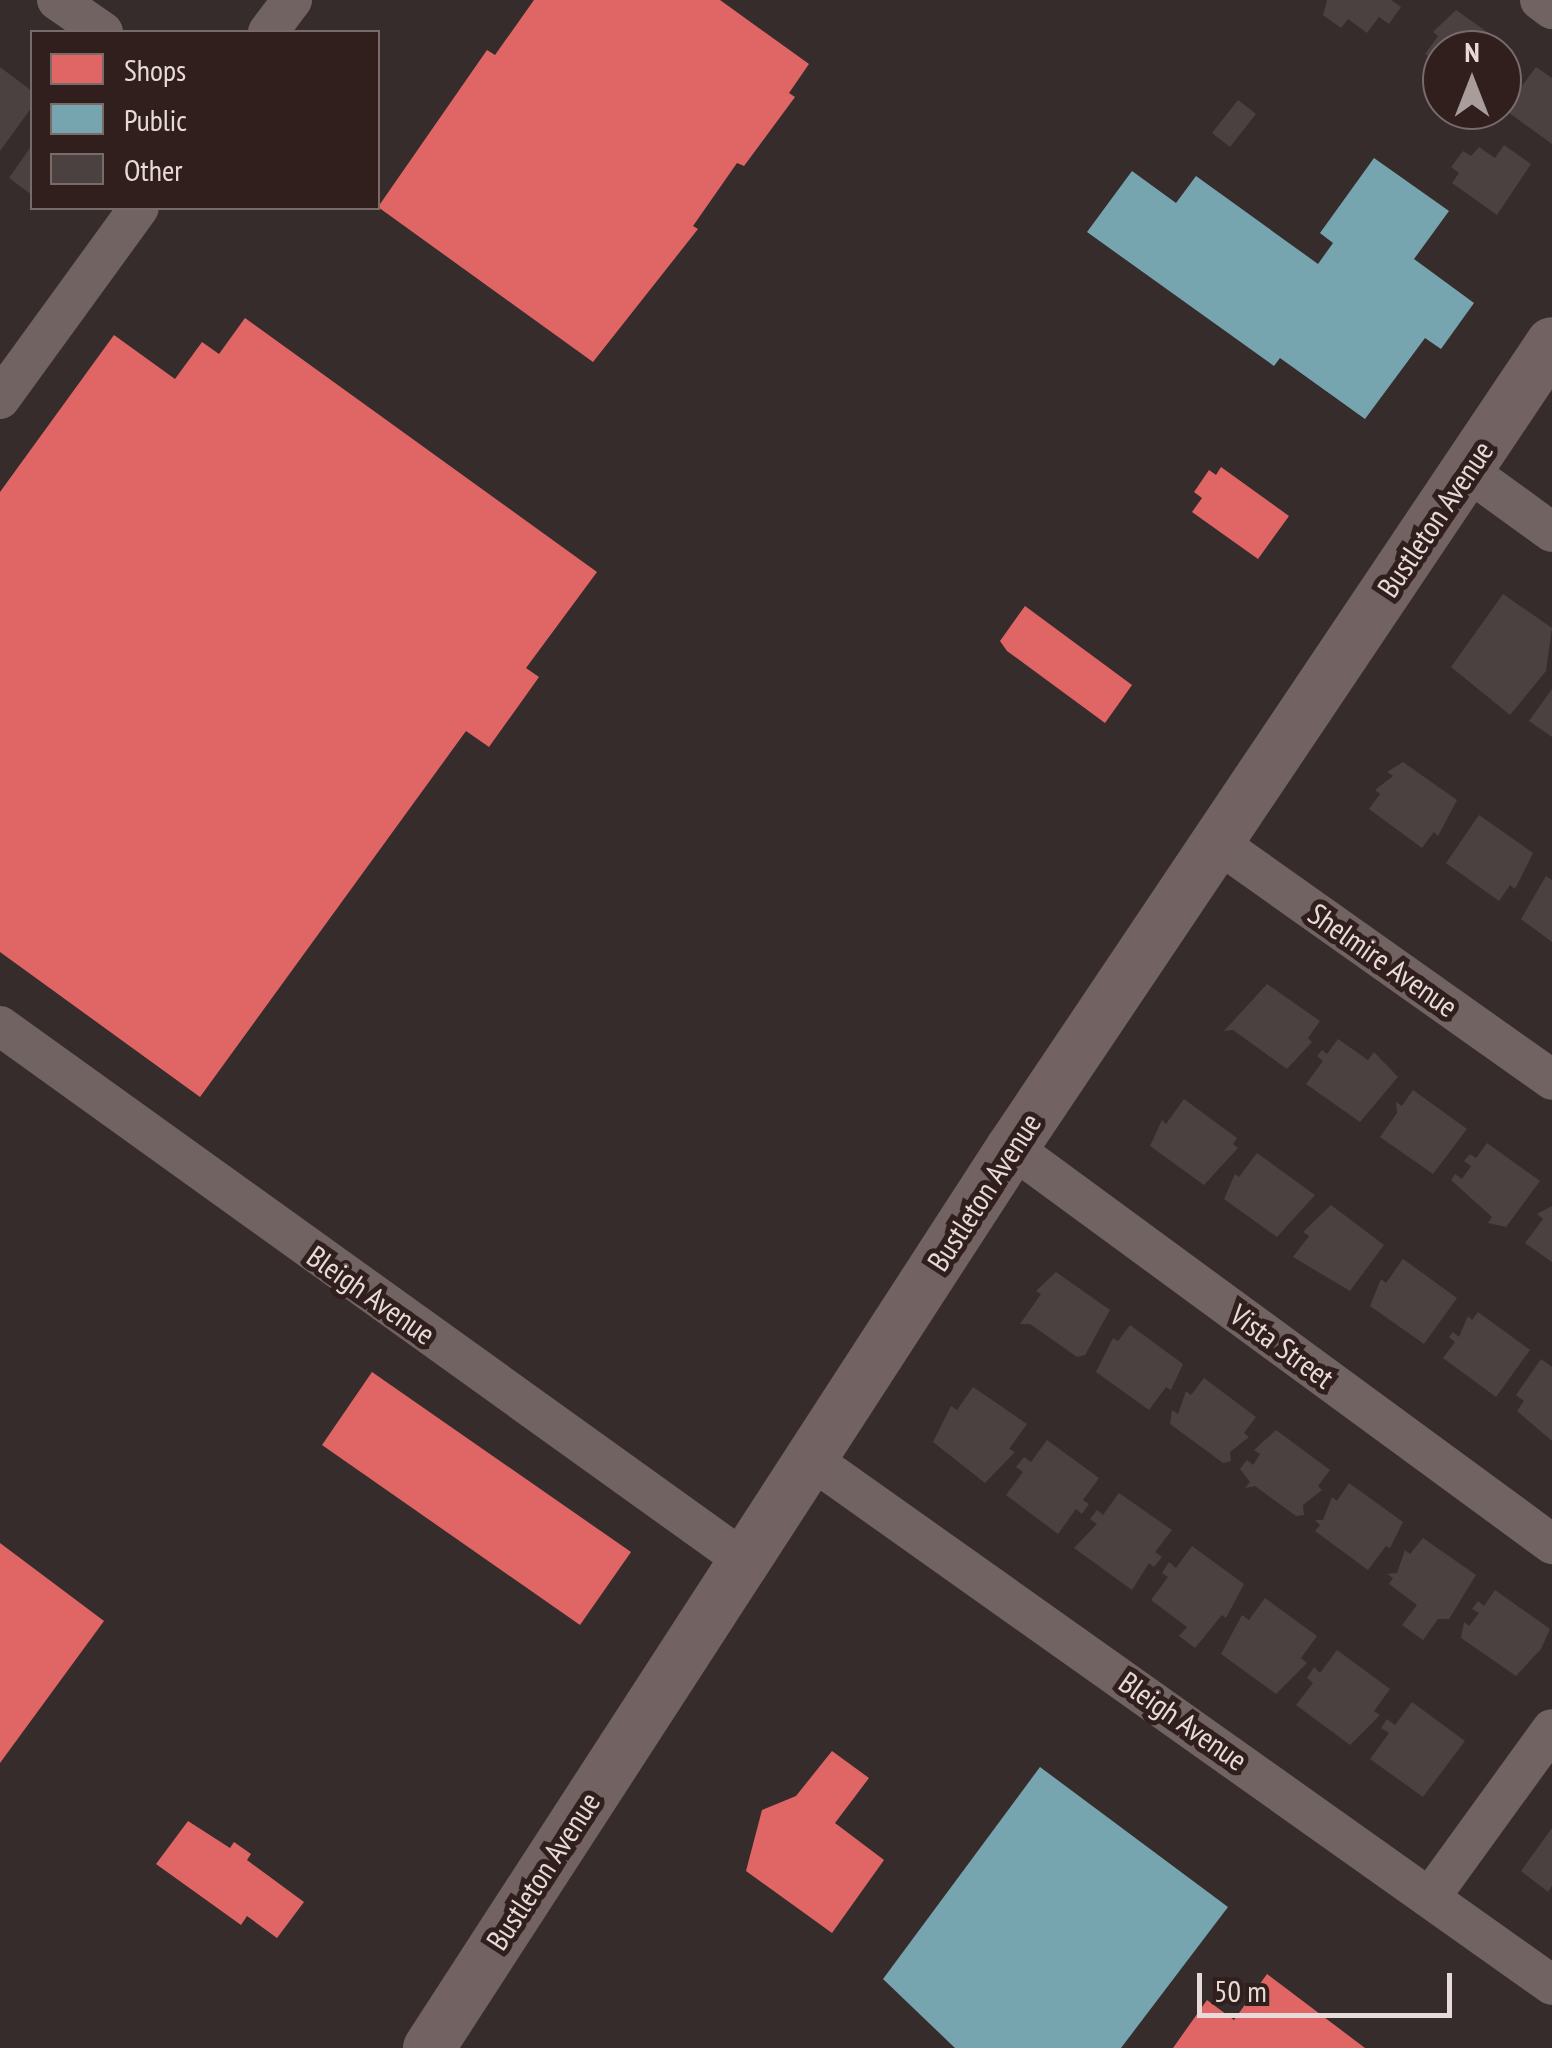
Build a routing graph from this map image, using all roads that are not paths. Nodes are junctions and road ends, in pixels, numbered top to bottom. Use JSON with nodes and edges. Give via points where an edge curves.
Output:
{"nodes":[{"id":1,"x":58,"y":0,"type":"edge"},
{"id":2,"x":292,"y":0,"type":"edge"},
{"id":3,"x":1540,"y":0,"type":"edge"},
{"id":4,"x":1552,"y":9,"type":"edge"},
{"id":5,"x":100,"y":30,"type":"edge"},
{"id":6,"x":270,"y":30,"type":"edge"},
{"id":7,"x":138,"y":210,"type":"edge"},
{"id":8,"x":1552,"y":343,"type":"edge"},
{"id":9,"x":0,"y":399,"type":"edge"},
{"id":10,"x":1468,"y":472,"type":"junction"},
{"id":11,"x":1552,"y":532,"type":"edge"},
{"id":12,"x":1215,"y":841,"type":"junction"},
{"id":13,"x":0,"y":1026,"type":"edge"},
{"id":14,"x":1552,"y":1080,"type":"edge"},
{"id":15,"x":1012,"y":1148,"type":"junction"},
{"id":16,"x":812,"y":1460,"type":"junction"},
{"id":17,"x":1552,"y":1544,"type":"edge"},
{"id":18,"x":745,"y":1561,"type":"junction"},
{"id":19,"x":1552,"y":1729,"type":"edge"},
{"id":20,"x":1431,"y":1896,"type":"junction"},
{"id":21,"x":1552,"y":1984,"type":"edge"},
{"id":22,"x":428,"y":2048,"type":"edge"}],
"edges":[{"from":1,"to":5,"type":"street"},
{"from":2,"to":6,"type":"street"},
{"from":3,"to":4,"type":"street"},
{"from":7,"to":9,"type":"street"},
{"from":8,"to":10,"type":"main road","name":"Bustleton Avenue"},
{"from":10,"to":11,"type":"street"},
{"from":10,"to":12,"type":"main road","name":"Bustleton Avenue"},
{"from":12,"to":14,"type":"street","name":"Shelmire Avenue"},
{"from":12,"to":15,"type":"main road","name":"Bustleton Avenue"},
{"from":13,"to":18,"type":"street","name":"Bleigh Avenue"},
{"from":15,"to":16,"type":"main road","name":"Bustleton Avenue"},
{"from":15,"to":17,"type":"street","name":"Vista Street"},
{"from":16,"to":18,"type":"main road","name":"Bustleton Avenue"},
{"from":16,"to":20,"type":"street","name":"Bleigh Avenue"},
{"from":18,"to":22,"type":"main road","name":"Bustleton Avenue"},
{"from":19,"to":20,"type":"street"},
{"from":20,"to":21,"type":"street","name":"Bleigh Avenue"}]}
